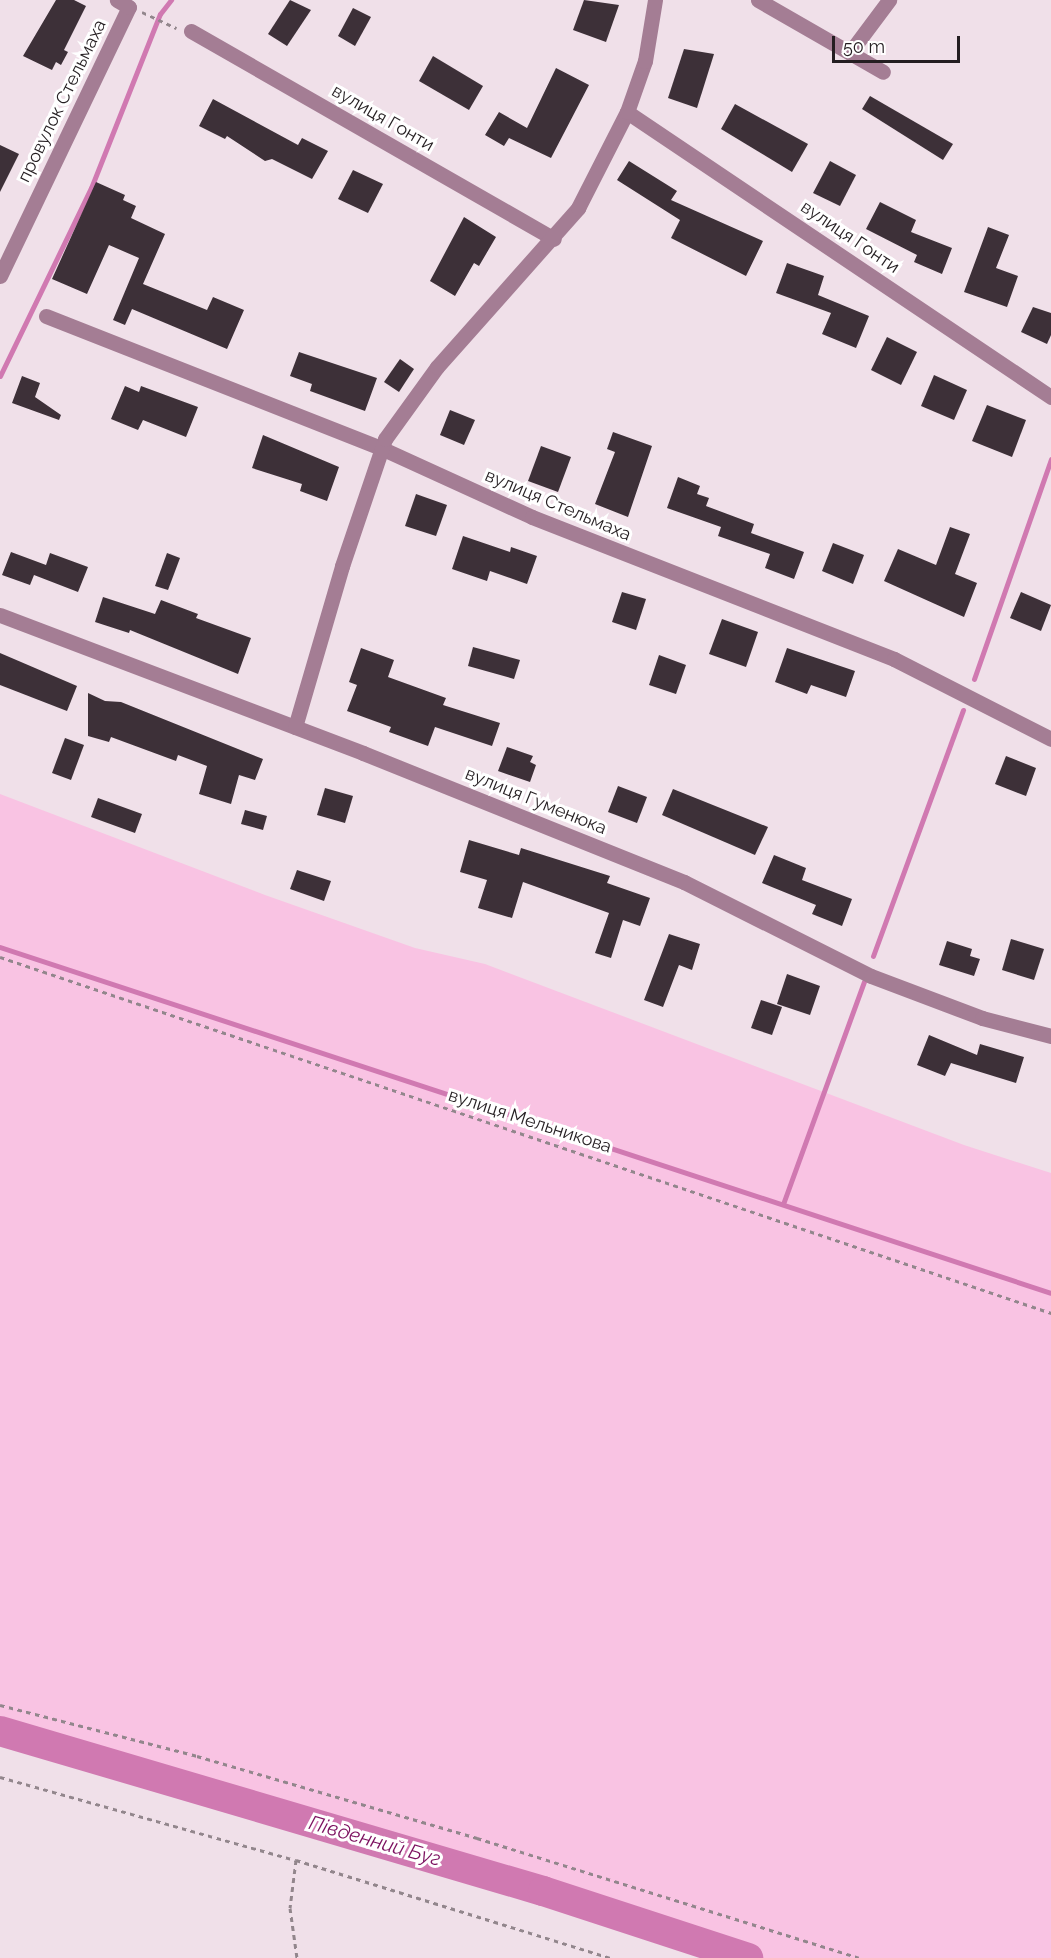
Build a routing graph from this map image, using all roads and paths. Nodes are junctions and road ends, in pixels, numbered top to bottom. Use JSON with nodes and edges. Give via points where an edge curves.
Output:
{"nodes":[{"id":1,"x":655,"y":0,"type":"edge"},
{"id":2,"x":758,"y":0,"type":"edge"},
{"id":3,"x":889,"y":0,"type":"edge"},
{"id":4,"x":123,"y":3,"type":"edge"},
{"id":5,"x":147,"y":15,"type":"dead end"},
{"id":6,"x":167,"y":24,"type":"dead end"},
{"id":7,"x":191,"y":31,"type":"dead end"},
{"id":8,"x":850,"y":51,"type":"junction"},
{"id":9,"x":883,"y":72,"type":"dead end"},
{"id":10,"x":627,"y":112,"type":"junction"},
{"id":11,"x":554,"y":239,"type":"junction"},
{"id":12,"x":0,"y":276,"type":"edge"},
{"id":13,"x":46,"y":316,"type":"dead end"},
{"id":14,"x":1051,"y":397,"type":"edge"},
{"id":15,"x":383,"y":449,"type":"junction"},
{"id":16,"x":0,"y":615,"type":"edge"},
{"id":17,"x":295,"y":727,"type":"junction"},
{"id":18,"x":1051,"y":739,"type":"edge"},
{"id":19,"x":0,"y":957,"type":"edge"},
{"id":20,"x":1051,"y":1036,"type":"edge"},
{"id":21,"x":1051,"y":1313,"type":"edge"},
{"id":22,"x":0,"y":1705,"type":"edge"},
{"id":23,"x":0,"y":1777,"type":"edge"},
{"id":24,"x":296,"y":1860,"type":"junction"},
{"id":25,"x":297,"y":1958,"type":"edge"},
{"id":26,"x":611,"y":1958,"type":"edge"},
{"id":27,"x":859,"y":1958,"type":"edge"}],
"edges":[{"from":1,"to":10,"type":"street","via":[[645,61]]},
{"from":2,"to":8,"type":"street"},
{"from":3,"to":8,"type":"street"},
{"from":4,"to":12,"type":"street","name":"провулок Стельмаха"},
{"from":5,"to":6,"type":"path"},
{"from":7,"to":11,"type":"street","name":"вулиця Гонти"},
{"from":8,"to":9,"type":"street"},
{"from":10,"to":11,"type":"street","via":[[578,208]]},
{"from":10,"to":14,"type":"street","name":"вулиця Гонти"},
{"from":11,"to":15,"type":"street","via":[[437,367],[385,440]]},
{"from":13,"to":15,"type":"street","name":"вулиця Стельмаха"},
{"from":15,"to":17,"type":"street","via":[[342,566]]},
{"from":15,"to":18,"type":"street","name":"вулиця Стельмаха","via":[[532,517],[894,659]]},
{"from":16,"to":17,"type":"street","name":"вулиця Гуменюка"},
{"from":17,"to":20,"type":"street","name":"вулиця Гуменюка","via":[[684,882],[871,976],[982,1017]]},
{"from":19,"to":21,"type":"path","name":"вулиця Мельникова"},
{"from":22,"to":27,"type":"path","via":[[197,1756],[477,1838]]},
{"from":23,"to":24,"type":"path"},
{"from":24,"to":25,"type":"path","via":[[290,1908]]},
{"from":24,"to":26,"type":"path"}]}
